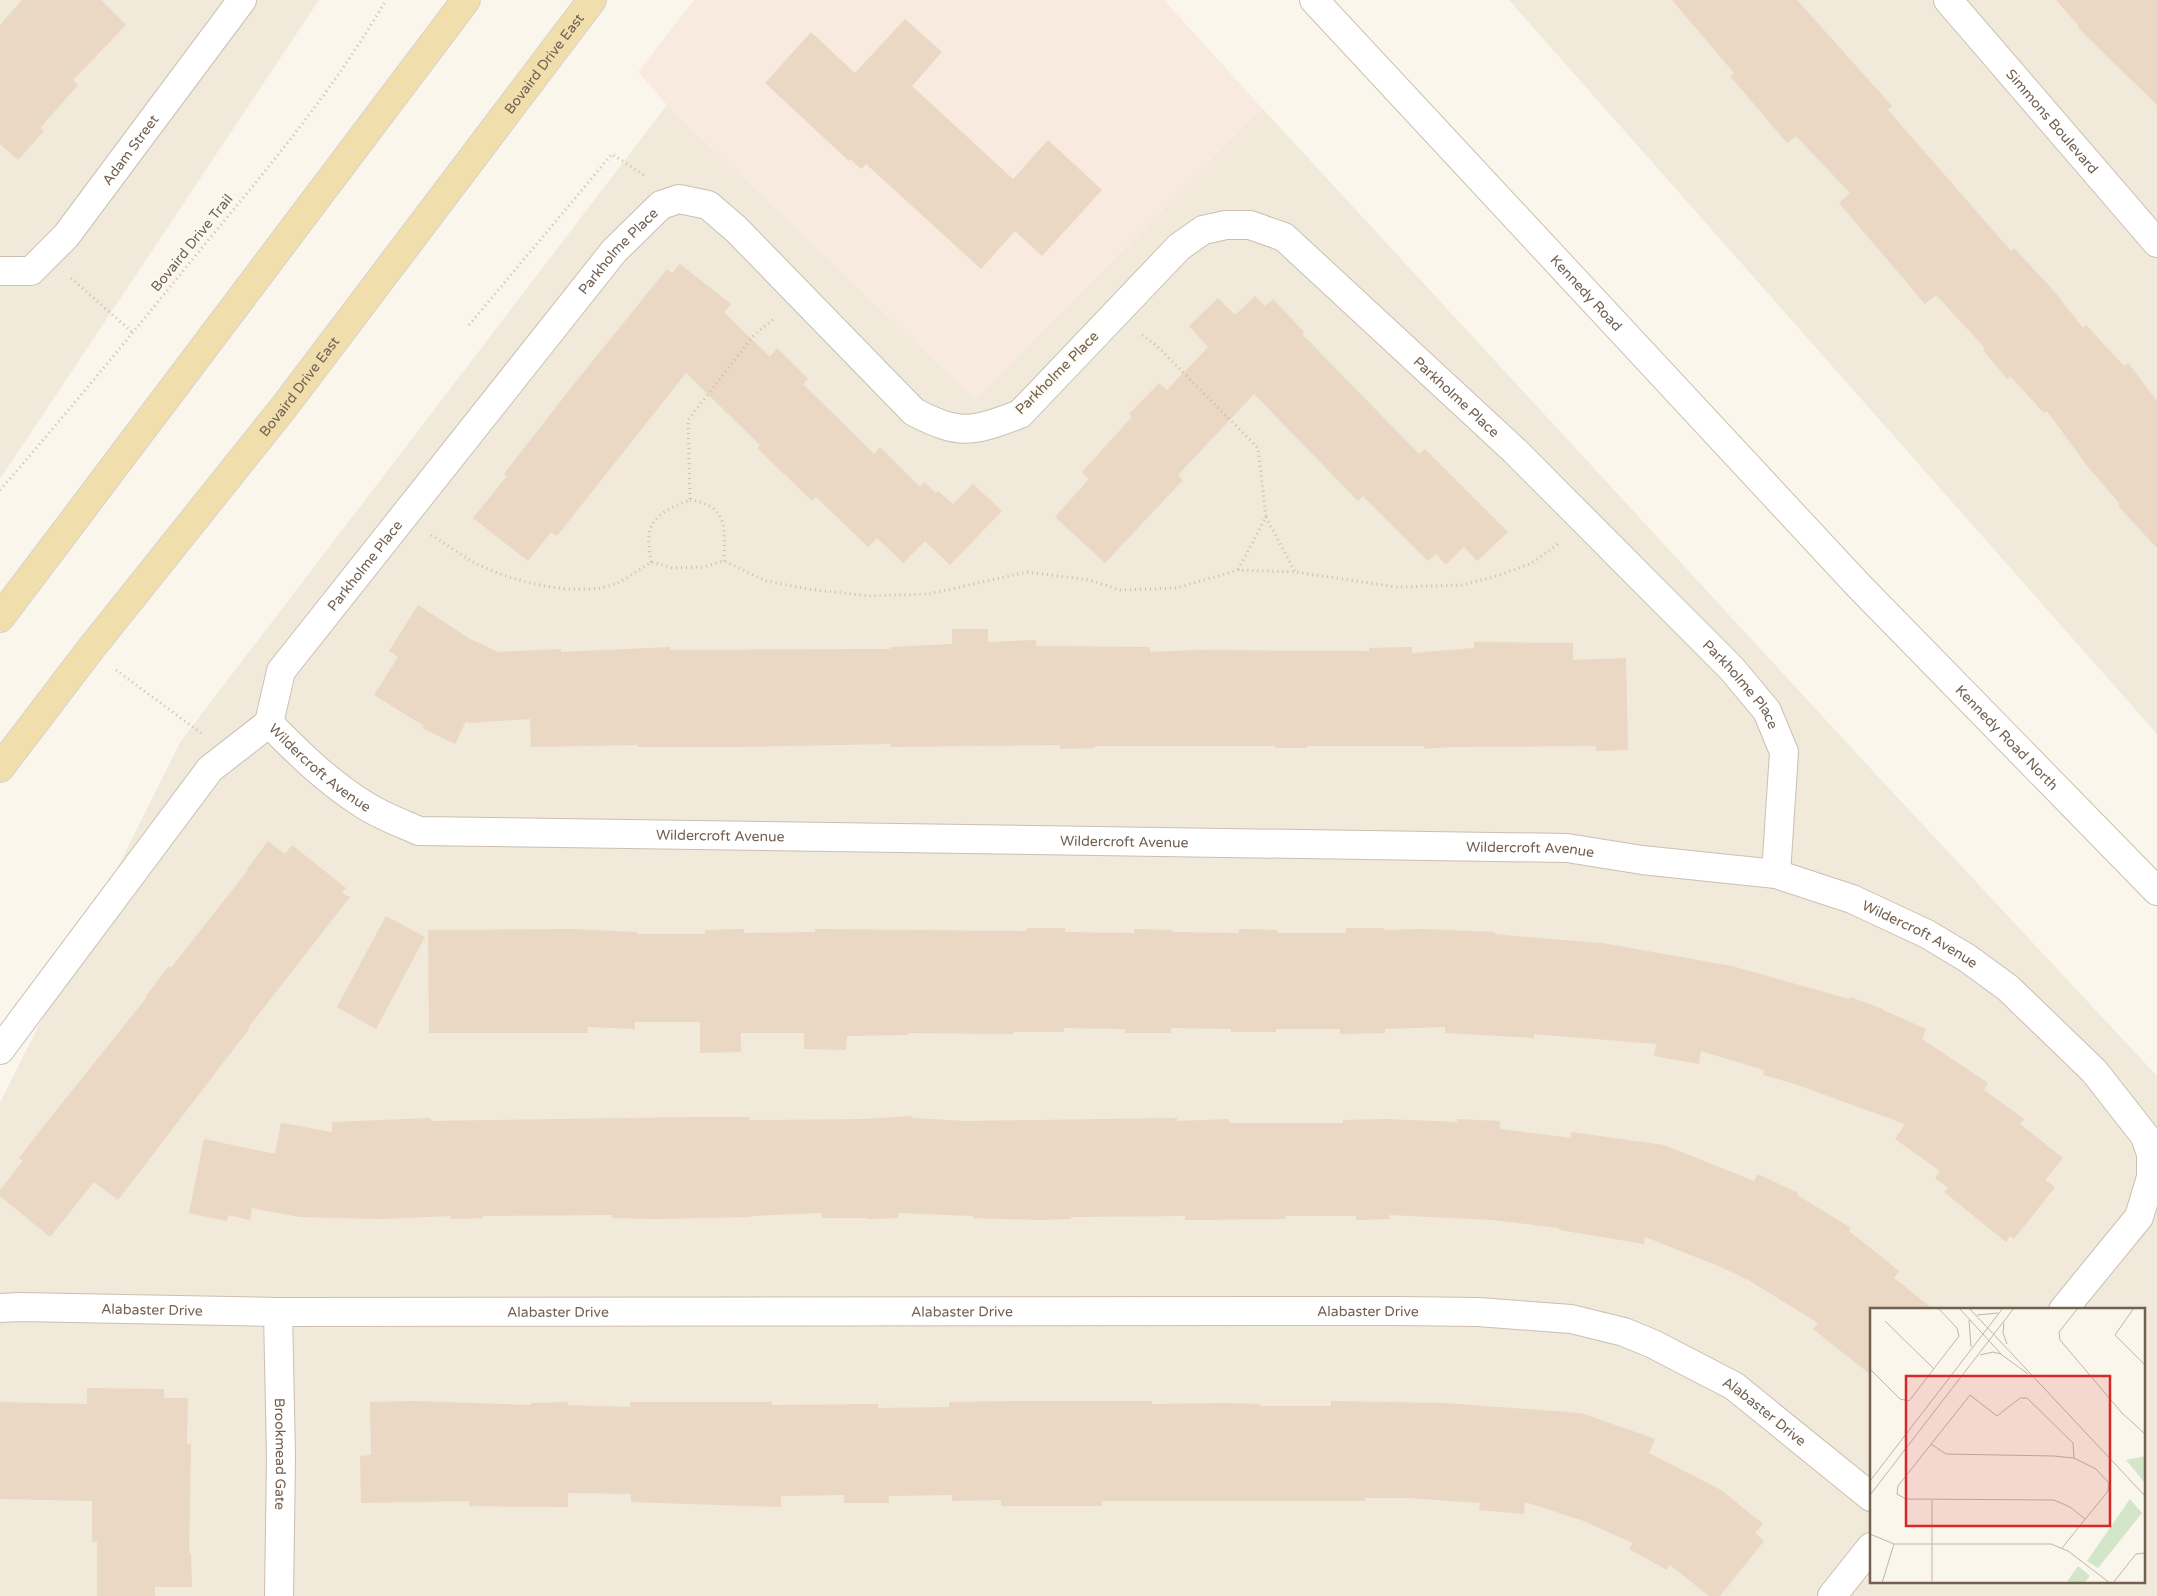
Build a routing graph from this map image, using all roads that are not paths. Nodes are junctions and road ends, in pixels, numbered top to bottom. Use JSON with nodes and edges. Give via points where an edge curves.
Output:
{"nodes":[{"id":1,"x":242,"y":0,"type":"edge"},
{"id":2,"x":466,"y":0,"type":"edge"},
{"id":3,"x":592,"y":0,"type":"edge"},
{"id":4,"x":1314,"y":0,"type":"edge"},
{"id":5,"x":1948,"y":0,"type":"edge"},
{"id":6,"x":2157,"y":243,"type":"edge"},
{"id":7,"x":0,"y":271,"type":"edge"},
{"id":8,"x":1858,"y":585,"type":"joint"},
{"id":9,"x":0,"y":618,"type":"edge"},
{"id":10,"x":269,"y":723,"type":"junction"},
{"id":11,"x":0,"y":768,"type":"edge"},
{"id":12,"x":1776,"y":874,"type":"junction"},
{"id":13,"x":2157,"y":891,"type":"edge"},
{"id":14,"x":0,"y":1050,"type":"edge"},
{"id":15,"x":0,"y":1308,"type":"edge"},
{"id":16,"x":2065,"y":1308,"type":"edge"},
{"id":17,"x":278,"y":1312,"type":"junction"},
{"id":18,"x":1870,"y":1496,"type":"edge"},
{"id":19,"x":1870,"y":1548,"type":"edge"},
{"id":20,"x":279,"y":1596,"type":"edge"},
{"id":21,"x":1832,"y":1596,"type":"edge"}],
"edges":[{"from":1,"to":7,"type":"street","name":"Adam Street","via":[[66,236],[31,271]]},
{"from":2,"to":9,"type":"main road"},
{"from":3,"to":11,"type":"main road","name":"Bovaird Drive East","via":[[284,407]]},
{"from":4,"to":8,"type":"street","name":"Kennedy Road"},
{"from":5,"to":6,"type":"street","name":"Simmons Boulevard"},
{"from":8,"to":13,"type":"street","name":"Kennedy Road North"},
{"from":10,"to":12,"type":"street","name":"Wildercroft Avenue","via":[[309,765],[332,783],[366,807],[418,831],[1567,848],[1642,860]]},
{"from":10,"to":12,"type":"street","name":"Parkholme Place","via":[[281,671],[614,251],[661,205],[679,199],[708,205],[736,229],[914,412],[961,431],[1020,414],[1179,247],[1203,230],[1226,225],[1250,225],[1284,237],[1515,451],[1732,670],[1767,711],[1784,752]]},
{"from":10,"to":14,"type":"street","name":"Wildercroft Avenue","via":[[210,769]]},
{"from":12,"to":16,"type":"street","name":"Wildercroft Avenue","via":[[1852,899],[1927,934],[1979,966],[2008,988],[2094,1071],[2145,1136],[2151,1154],[2151,1177],[2139,1217]]},
{"from":15,"to":17,"type":"street","name":"Alabaster Drive"},
{"from":17,"to":18,"type":"street","name":"Alabaster Drive","via":[[1397,1311],[1478,1312],[1571,1320],[1624,1332],[1734,1386]]},
{"from":17,"to":20,"type":"street","name":"Brookmead Gate"},
{"from":19,"to":21,"type":"street"}]}
